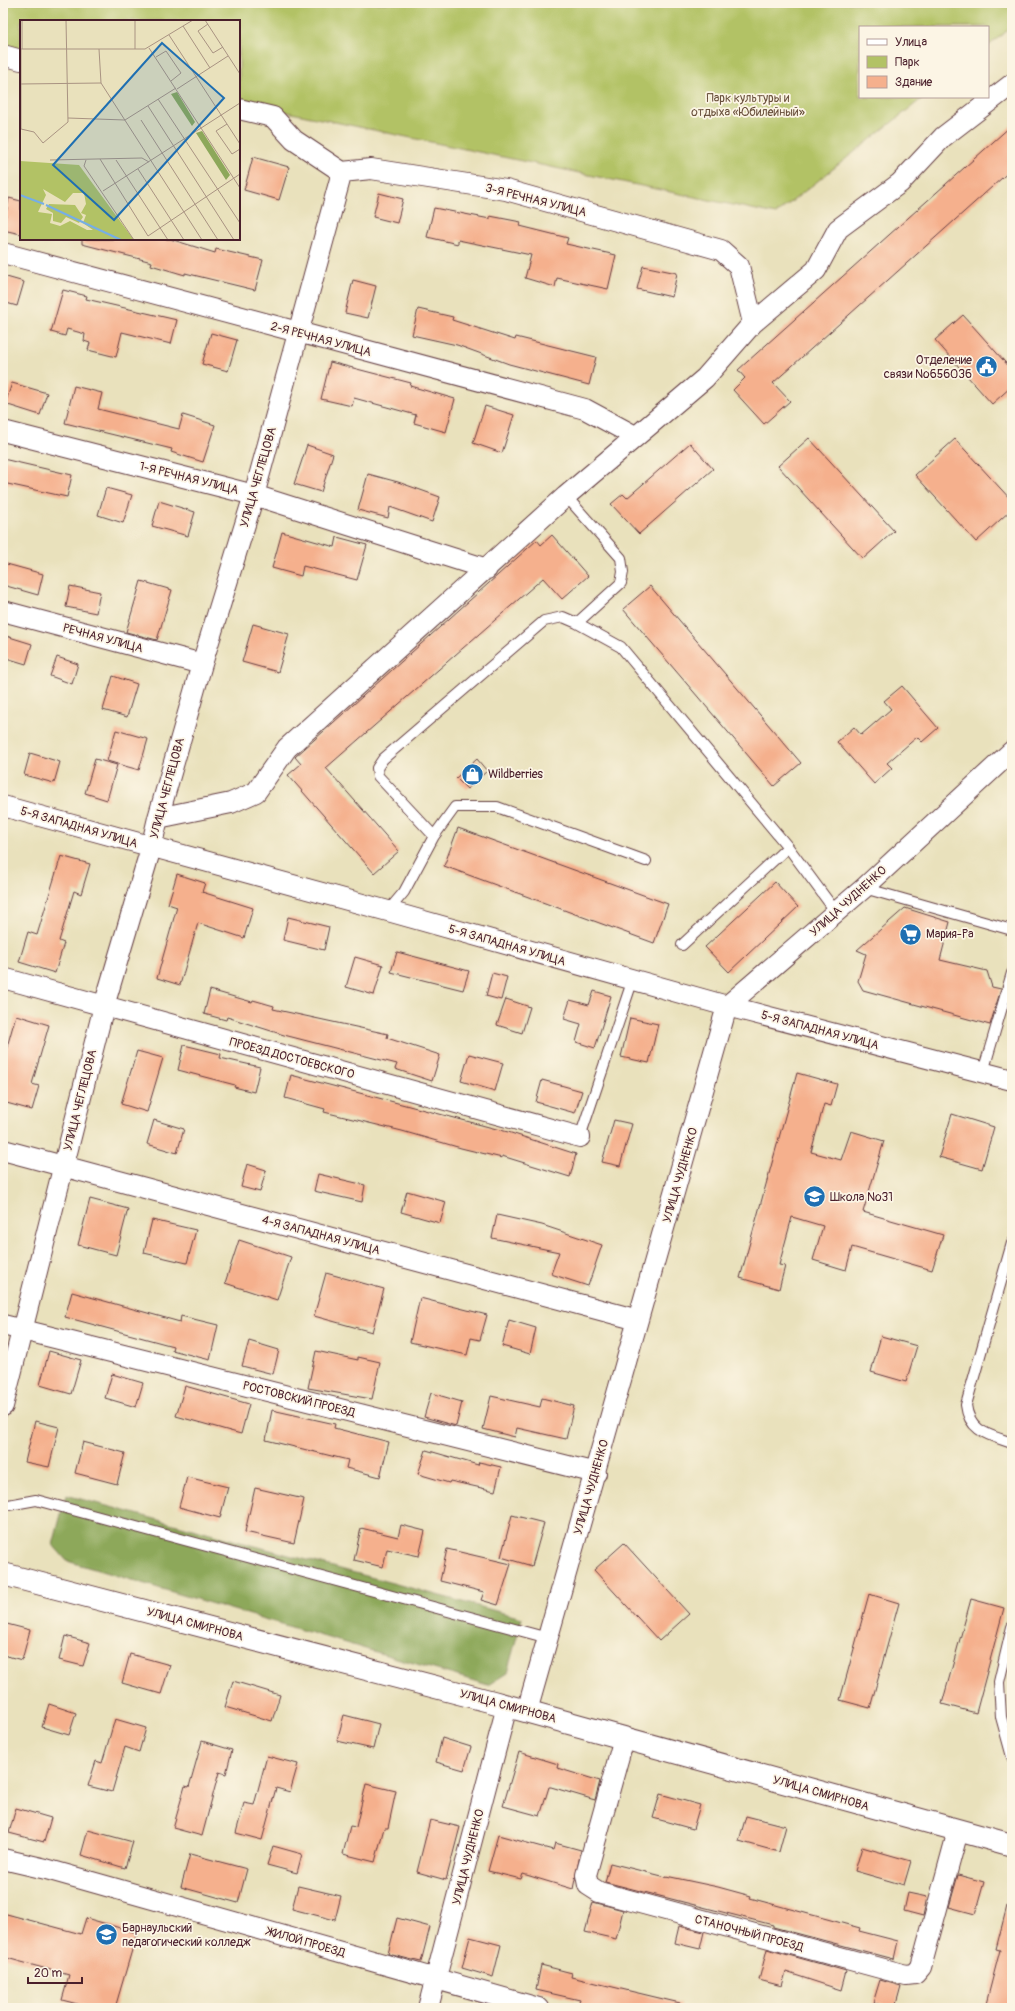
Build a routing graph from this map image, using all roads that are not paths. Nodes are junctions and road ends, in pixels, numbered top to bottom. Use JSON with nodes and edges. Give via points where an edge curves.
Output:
{"nodes":[{"id":1,"x":3,"y":55,"type":"edge"},
{"id":2,"x":20,"y":60,"type":"edge"},
{"id":3,"x":1012,"y":84,"type":"edge"},
{"id":4,"x":240,"y":109,"type":"edge"},
{"id":5,"x":342,"y":172,"type":"junction"},
{"id":6,"x":3,"y":253,"type":"edge"},
{"id":7,"x":753,"y":323,"type":"junction"},
{"id":8,"x":297,"y":333,"type":"junction"},
{"id":9,"x":3,"y":431,"type":"edge"},
{"id":10,"x":635,"y":436,"type":"junction"},
{"id":11,"x":254,"y":495,"type":"junction"},
{"id":12,"x":566,"y":496,"type":"junction"},
{"id":13,"x":487,"y":568,"type":"junction"},
{"id":14,"x":3,"y":611,"type":"edge"},
{"id":15,"x":577,"y":623,"type":"junction"},
{"id":16,"x":202,"y":664,"type":"junction"},
{"id":17,"x":1012,"y":751,"type":"edge"},
{"id":18,"x":3,"y":806,"type":"edge"},
{"id":19,"x":158,"y":818,"type":"junction"},
{"id":20,"x":434,"y":836,"type":"junction"},
{"id":21,"x":788,"y":847,"type":"junction"},
{"id":22,"x":151,"y":848,"type":"junction"},
{"id":23,"x":646,"y":861,"type":"dead end"},
{"id":24,"x":864,"y":888,"type":"junction"},
{"id":25,"x":388,"y":911,"type":"junction"},
{"id":26,"x":836,"y":912,"type":"junction"},
{"id":27,"x":1012,"y":930,"type":"edge"},
{"id":28,"x":682,"y":945,"type":"dead end"},
{"id":29,"x":1012,"y":973,"type":"edge"},
{"id":30,"x":3,"y":978,"type":"edge"},
{"id":31,"x":633,"y":979,"type":"junction"},
{"id":32,"x":104,"y":1006,"type":"junction"},
{"id":33,"x":727,"y":1006,"type":"junction"},
{"id":34,"x":983,"y":1072,"type":"junction"},
{"id":35,"x":1012,"y":1080,"type":"edge"},
{"id":36,"x":580,"y":1137,"type":"joint"},
{"id":37,"x":3,"y":1150,"type":"edge"},
{"id":38,"x":63,"y":1166,"type":"junction"},
{"id":39,"x":1012,"y":1243,"type":"edge"},
{"id":40,"x":638,"y":1320,"type":"junction"},
{"id":41,"x":12,"y":1328,"type":"edge"},
{"id":42,"x":3,"y":1406,"type":"edge"},
{"id":43,"x":1012,"y":1443,"type":"edge"},
{"id":44,"x":596,"y":1473,"type":"junction"},
{"id":45,"x":3,"y":1506,"type":"edge"},
{"id":46,"x":3,"y":1574,"type":"edge"},
{"id":47,"x":1012,"y":1627,"type":"edge"},
{"id":48,"x":548,"y":1638,"type":"junction"},
{"id":49,"x":517,"y":1709,"type":"junction"},
{"id":50,"x":624,"y":1738,"type":"junction"},
{"id":51,"x":1012,"y":1756,"type":"edge"},
{"id":52,"x":958,"y":1831,"type":"junction"},
{"id":53,"x":1012,"y":1845,"type":"edge"},
{"id":54,"x":3,"y":1859,"type":"edge"},
{"id":55,"x":436,"y":1980,"type":"junction"},
{"id":56,"x":428,"y":2008,"type":"edge"},
{"id":57,"x":539,"y":2008,"type":"edge"}],
"edges":[{"from":1,"to":2,"type":"street"},
{"from":3,"to":7,"type":"street","via":[[943,137],[900,183],[838,229],[816,270]]},
{"from":4,"to":5,"type":"street","via":[[273,117],[294,140]]},
{"from":5,"to":7,"type":"street","name":"3-Я РЕЧНАЯ УЛИЦА","via":[[371,169],[506,190],[720,250],[739,266]]},
{"from":5,"to":8,"type":"street","name":"УЛИЦА ЧЕГЛЕЦОВА"},
{"from":6,"to":8,"type":"street","name":"2-Я РЕЧНАЯ УЛИЦА"},
{"from":7,"to":10,"type":"street","via":[[705,378]]},
{"from":8,"to":10,"type":"street","name":"2-Я РЕЧНАЯ УЛИЦА","via":[[585,409]]},
{"from":8,"to":11,"type":"street","name":"УЛИЦА ЧЕГЛЕЦОВА"},
{"from":9,"to":11,"type":"street","name":"1-Я РЕЧНАЯ УЛИЦА"},
{"from":10,"to":12,"type":"street"},
{"from":11,"to":13,"type":"street","name":"1-Я РЕЧНАЯ УЛИЦА"},
{"from":11,"to":16,"type":"street","name":"УЛИЦА ЧЕГЛЕЦОВА"},
{"from":12,"to":13,"type":"street"},
{"from":12,"to":15,"type":"lane","via":[[621,558],[623,572],[621,584]]},
{"from":13,"to":19,"type":"street","via":[[287,748],[256,792],[231,803]]},
{"from":14,"to":16,"type":"street","name":"РЕЧНАЯ УЛИЦА"},
{"from":15,"to":20,"type":"lane","via":[[563,617],[544,621],[383,759],[377,768],[378,776]]},
{"from":15,"to":21,"type":"lane","via":[[621,647]]},
{"from":16,"to":19,"type":"street","name":"УЛИЦА ЧЕГЛЕЦОВА"},
{"from":17,"to":24,"type":"street","name":"УЛИЦА ЧУДНЕНКО"},
{"from":18,"to":22,"type":"street","name":"5-Я ЗАПАДНАЯ УЛИЦА"},
{"from":19,"to":22,"type":"street","name":"УЛИЦА ЧЕГЛЕЦОВА"},
{"from":20,"to":23,"type":"lane","via":[[455,807],[497,807]]},
{"from":20,"to":25,"type":"lane","via":[[404,892]]},
{"from":21,"to":26,"type":"lane"},
{"from":21,"to":28,"type":"lane"},
{"from":22,"to":25,"type":"street","name":"5-Я ЗАПАДНАЯ УЛИЦА"},
{"from":22,"to":32,"type":"street","name":"УЛИЦА ЧЕГЛЕЦОВА"},
{"from":24,"to":26,"type":"street","name":"УЛИЦА ЧУДНЕНКО"},
{"from":24,"to":27,"type":"lane"},
{"from":25,"to":31,"type":"street","name":"5-Я ЗАПАДНАЯ УЛИЦА"},
{"from":26,"to":33,"type":"street","name":"УЛИЦА ЧУДНЕНКО"},
{"from":29,"to":34,"type":"lane"},
{"from":30,"to":32,"type":"street","name":"ПРОЕЗД ДОСТОЕВСКОГО"},
{"from":31,"to":33,"type":"street","name":"5-Я ЗАПАДНАЯ УЛИЦА"},
{"from":31,"to":36,"type":"lane"},
{"from":32,"to":36,"type":"street","name":"ПРОЕЗД ДОСТОЕВСКОГО"},
{"from":32,"to":38,"type":"street","name":"УЛИЦА ЧЕГЛЕЦОВА"},
{"from":33,"to":34,"type":"street","name":"5-Я ЗАПАДНАЯ УЛИЦА"},
{"from":33,"to":40,"type":"street","name":"УЛИЦА ЧУДНЕНКО"},
{"from":34,"to":35,"type":"street","name":"5-Я ЗАПАДНАЯ УЛИЦА"},
{"from":37,"to":38,"type":"street","name":"4-Я ЗАПАДНАЯ УЛИЦА"},
{"from":38,"to":40,"type":"street","name":"4-Я ЗАПАДНАЯ УЛИЦА"},
{"from":38,"to":41,"type":"street","name":"УЛИЦА ЧЕГЛЕЦОВА"},
{"from":39,"to":43,"type":"lane","via":[[966,1405],[972,1422],[981,1432]]},
{"from":40,"to":44,"type":"street","name":"УЛИЦА ЧУДНЕНКО"},
{"from":41,"to":42,"type":"street","name":"УЛИЦА ЧЕГЛЕЦОВА"},
{"from":41,"to":44,"type":"street","name":"РОСТОВСКИЙ ПРОЕЗД"},
{"from":44,"to":48,"type":"street","name":"УЛИЦА ЧУДНЕНКО"},
{"from":45,"to":48,"type":"lane","via":[[36,1500]]},
{"from":46,"to":49,"type":"street","name":"УЛИЦА СМИРНОВА"},
{"from":47,"to":51,"type":"lane","via":[[999,1682],[1001,1717]]},
{"from":48,"to":49,"type":"street","name":"УЛИЦА ЧУДНЕНКО"},
{"from":49,"to":50,"type":"street","name":"УЛИЦА СМИРНОВА"},
{"from":49,"to":55,"type":"street","name":"УЛИЦА ЧУДНЕНКО"},
{"from":50,"to":52,"type":"street","name":"УЛИЦА СМИРНОВА"},
{"from":50,"to":52,"type":"street","name":"СТАНОЧНЫЙ ПРОЕЗД","via":[[586,1875],[588,1885],[599,1892],[906,1975],[915,1974],[921,1967]]},
{"from":52,"to":53,"type":"street","name":"УЛИЦА СМИРНОВА"},
{"from":54,"to":55,"type":"street","name":"ЖИЛОЙ ПРОЕЗД"},
{"from":55,"to":56,"type":"street","name":"УЛИЦА ЧУДНЕНКО"},
{"from":55,"to":57,"type":"street","name":"ЖИЛОЙ ПРОЕЗД"}]}
